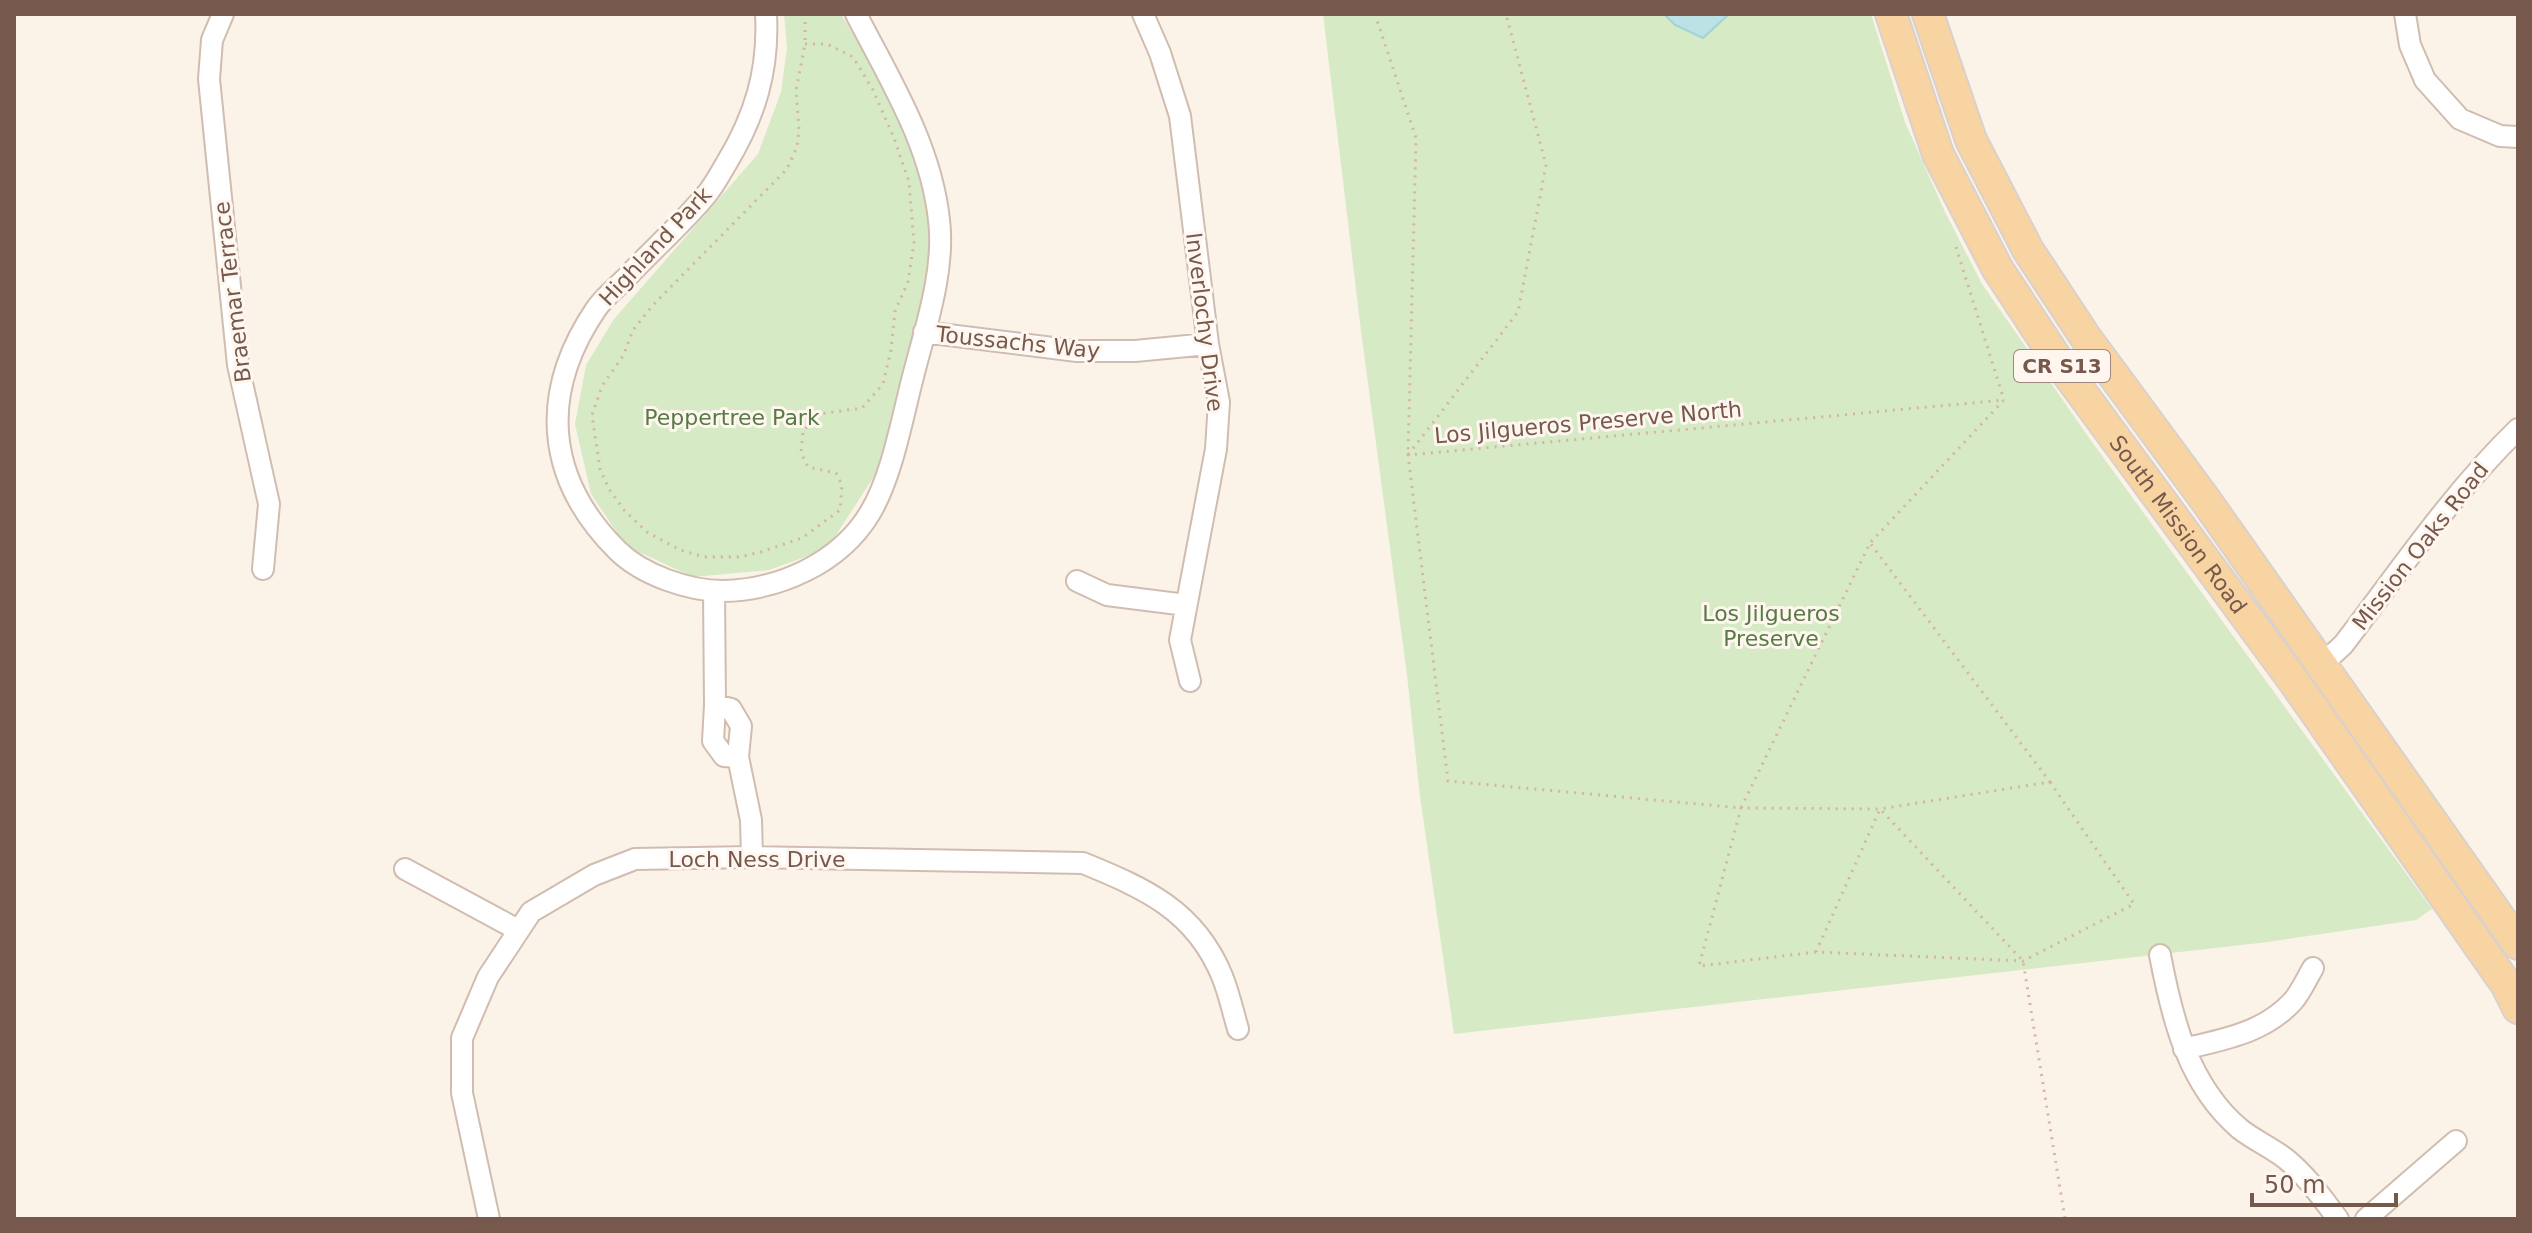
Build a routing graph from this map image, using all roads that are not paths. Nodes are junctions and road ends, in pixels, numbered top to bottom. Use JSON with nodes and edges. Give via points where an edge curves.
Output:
{"nodes":[{"id":1,"x":223,"y":14,"type":"edge"},
{"id":2,"x":766,"y":14,"type":"edge"},
{"id":3,"x":856,"y":14,"type":"edge"},
{"id":4,"x":1143,"y":14,"type":"edge"},
{"id":5,"x":1891,"y":14,"type":"edge"},
{"id":6,"x":1928,"y":14,"type":"edge"},
{"id":7,"x":2405,"y":14,"type":"edge"},
{"id":8,"x":2518,"y":137,"type":"edge"},
{"id":9,"x":924,"y":332,"type":"junction"},
{"id":10,"x":1208,"y":344,"type":"junction"},
{"id":11,"x":2518,"y":429,"type":"edge"},
{"id":12,"x":263,"y":569,"type":"dead end"},
{"id":13,"x":1077,"y":581,"type":"dead end"},
{"id":14,"x":714,"y":591,"type":"junction"},
{"id":15,"x":1186,"y":605,"type":"junction"},
{"id":16,"x":2322,"y":664,"type":"junction"},
{"id":17,"x":1190,"y":681,"type":"dead end"},
{"id":18,"x":752,"y":857,"type":"junction"},
{"id":19,"x":405,"y":869,"type":"dead end"},
{"id":20,"x":518,"y":930,"type":"junction"},
{"id":21,"x":2518,"y":944,"type":"edge"},
{"id":22,"x":2160,"y":955,"type":"dead end"},
{"id":23,"x":2313,"y":968,"type":"dead end"},
{"id":24,"x":2518,"y":1008,"type":"edge"},
{"id":25,"x":1238,"y":1029,"type":"dead end"},
{"id":26,"x":2184,"y":1049,"type":"junction"},
{"id":27,"x":2456,"y":1141,"type":"dead end"},
{"id":28,"x":489,"y":1219,"type":"edge"},
{"id":29,"x":2338,"y":1219,"type":"edge"},
{"id":30,"x":2366,"y":1219,"type":"edge"}],
"edges":[{"from":1,"to":12,"type":"street","name":"Braemar Terrace","via":[[212,40],[209,79],[238,365],[269,504]]},
{"from":2,"to":14,"type":"street","name":"Highland Park","via":[[761,87],[741,140],[708,193],[597,307],[565,366],[557,416],[558,446],[578,502],[618,552],[641,568]]},
{"from":3,"to":9,"type":"street","name":"Highland Park","via":[[919,137],[933,180],[940,224],[936,289]]},
{"from":4,"to":10,"type":"street","name":"Inverlochy Drive","via":[[1180,116]]},
{"from":5,"to":24,"type":"main road","name":"South Mission Road","number":"CR S13","via":[[1938,154],[1997,268],[2056,358],[2295,683]]},
{"from":6,"to":16,"type":"main road","name":"South Mission Road","number":"CR S13","via":[[1971,140],[2028,250]]},
{"from":7,"to":8,"type":"street","via":[[2410,45],[2425,80],[2460,119],[2500,136]]},
{"from":9,"to":10,"type":"street","name":"Toussachs Way","via":[[1077,351]]},
{"from":9,"to":14,"type":"street","name":"Highland Park","via":[[887,475],[857,531],[800,575],[745,590]]},
{"from":10,"to":15,"type":"street","name":"Inverlochy Drive","via":[[1219,402],[1216,449]]},
{"from":11,"to":16,"type":"street","name":"Mission Oaks Road","via":[[2467,483],[2343,645]]},
{"from":13,"to":15,"type":"street","via":[[1107,595]]},
{"from":14,"to":18,"type":"street","via":[[713,741],[724,756],[738,757],[751,820]]},
{"from":15,"to":17,"type":"street","name":"Inverlochy Drive","via":[[1180,640]]},
{"from":16,"to":21,"type":"main road","name":"South Mission Road","number":"CR S13"},
{"from":18,"to":20,"type":"street","name":"Loch Ness Drive","via":[[635,859],[594,875],[531,912]]},
{"from":18,"to":25,"type":"street","name":"Loch Ness Drive","via":[[1083,863],[1168,904],[1198,935],[1222,975]]},
{"from":19,"to":20,"type":"street"},
{"from":20,"to":28,"type":"street","name":"Loch Ness Drive","via":[[488,977],[462,1038],[462,1093]]},
{"from":22,"to":26,"type":"street"},
{"from":23,"to":26,"type":"street","via":[[2295,1000],[2269,1021],[2243,1035]]},
{"from":26,"to":29,"type":"street","via":[[2214,1101],[2240,1128],[2303,1174]]},
{"from":27,"to":30,"type":"street"}]}
